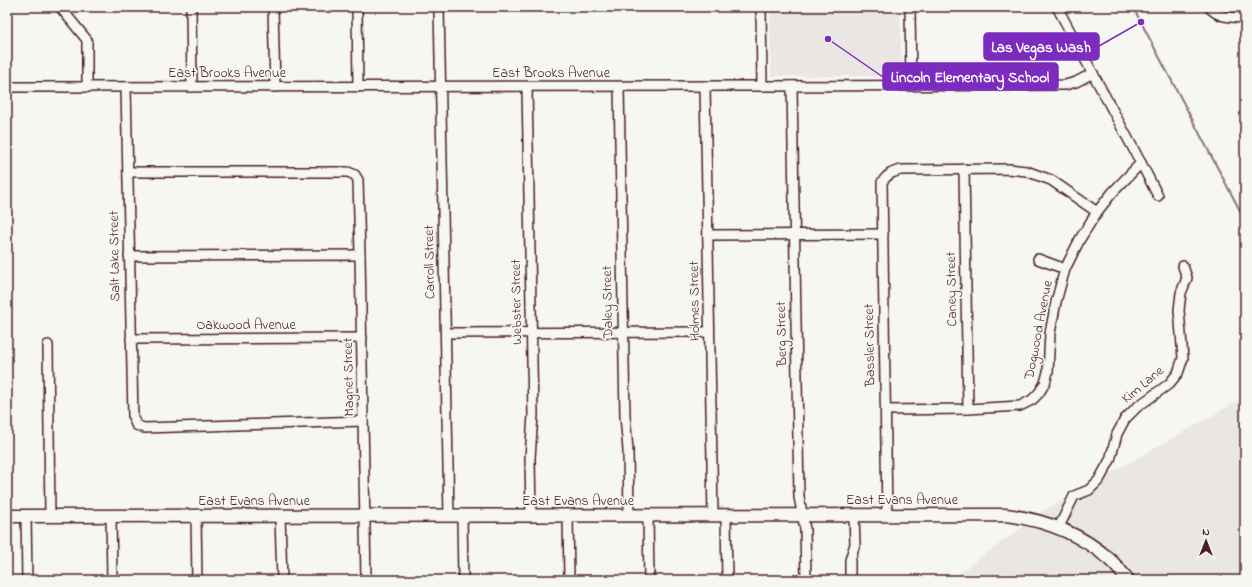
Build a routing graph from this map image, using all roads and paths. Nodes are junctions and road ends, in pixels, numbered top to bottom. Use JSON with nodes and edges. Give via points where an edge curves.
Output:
{"nodes":[{"id":1,"x":60,"y":7,"type":"edge"},
{"id":2,"x":191,"y":7,"type":"edge"},
{"id":3,"x":273,"y":7,"type":"edge"},
{"id":4,"x":357,"y":7,"type":"edge"},
{"id":5,"x":439,"y":7,"type":"edge"},
{"id":6,"x":761,"y":7,"type":"edge"},
{"id":7,"x":910,"y":7,"type":"edge"},
{"id":8,"x":1057,"y":7,"type":"edge"},
{"id":9,"x":1209,"y":7,"type":"edge"},
{"id":10,"x":1245,"y":18,"type":"edge"},
{"id":11,"x":1093,"y":73,"type":"junction"},
{"id":12,"x":705,"y":86,"type":"junction"},
{"id":13,"x":762,"y":86,"type":"junction"},
{"id":14,"x":792,"y":86,"type":"junction"},
{"id":15,"x":911,"y":86,"type":"junction"},
{"id":16,"x":7,"y":87,"type":"edge"},
{"id":17,"x":87,"y":87,"type":"junction"},
{"id":18,"x":126,"y":87,"type":"junction"},
{"id":19,"x":192,"y":87,"type":"junction"},
{"id":20,"x":275,"y":87,"type":"junction"},
{"id":21,"x":358,"y":87,"type":"junction"},
{"id":22,"x":440,"y":87,"type":"junction"},
{"id":23,"x":527,"y":87,"type":"junction"},
{"id":24,"x":619,"y":87,"type":"junction"},
{"id":25,"x":1141,"y":163,"type":"junction"},
{"id":26,"x":964,"y":169,"type":"junction"},
{"id":27,"x":128,"y":172,"type":"junction"},
{"id":28,"x":1158,"y":196,"type":"dead end"},
{"id":29,"x":1097,"y":212,"type":"junction"},
{"id":30,"x":795,"y":234,"type":"junction"},
{"id":31,"x":882,"y":234,"type":"junction"},
{"id":32,"x":708,"y":235,"type":"junction"},
{"id":33,"x":129,"y":256,"type":"junction"},
{"id":34,"x":360,"y":256,"type":"junction"},
{"id":35,"x":1038,"y":259,"type":"dead end"},
{"id":36,"x":1184,"y":266,"type":"dead end"},
{"id":37,"x":1065,"y":270,"type":"junction"},
{"id":38,"x":709,"y":332,"type":"junction"},
{"id":39,"x":446,"y":333,"type":"junction"},
{"id":40,"x":531,"y":333,"type":"junction"},
{"id":41,"x":623,"y":333,"type":"junction"},
{"id":42,"x":362,"y":338,"type":"junction"},
{"id":43,"x":131,"y":339,"type":"junction"},
{"id":44,"x":48,"y":345,"type":"dead end"},
{"id":45,"x":968,"y":409,"type":"junction"},
{"id":46,"x":886,"y":410,"type":"junction"},
{"id":47,"x":364,"y":421,"type":"junction"},
{"id":48,"x":7,"y":508,"type":"edge"},
{"id":49,"x":854,"y":515,"type":"junction"},
{"id":50,"x":887,"y":515,"type":"junction"},
{"id":51,"x":7,"y":516,"type":"edge"},
{"id":52,"x":29,"y":516,"type":"junction"},
{"id":53,"x":50,"y":516,"type":"junction"},
{"id":54,"x":111,"y":516,"type":"junction"},
{"id":55,"x":196,"y":516,"type":"junction"},
{"id":56,"x":280,"y":516,"type":"junction"},
{"id":57,"x":365,"y":516,"type":"junction"},
{"id":58,"x":449,"y":516,"type":"junction"},
{"id":59,"x":462,"y":516,"type":"junction"},
{"id":60,"x":531,"y":516,"type":"junction"},
{"id":61,"x":568,"y":516,"type":"junction"},
{"id":62,"x":629,"y":516,"type":"junction"},
{"id":63,"x":648,"y":516,"type":"junction"},
{"id":64,"x":713,"y":516,"type":"junction"},
{"id":65,"x":726,"y":516,"type":"junction"},
{"id":66,"x":802,"y":516,"type":"junction"},
{"id":67,"x":1059,"y":528,"type":"junction"},
{"id":68,"x":27,"y":580,"type":"edge"},
{"id":69,"x":112,"y":580,"type":"edge"},
{"id":70,"x":197,"y":580,"type":"edge"},
{"id":71,"x":282,"y":580,"type":"edge"},
{"id":72,"x":366,"y":580,"type":"edge"},
{"id":73,"x":464,"y":580,"type":"edge"},
{"id":74,"x":569,"y":580,"type":"edge"},
{"id":75,"x":649,"y":580,"type":"edge"},
{"id":76,"x":728,"y":580,"type":"edge"},
{"id":77,"x":806,"y":580,"type":"edge"},
{"id":78,"x":850,"y":580,"type":"edge"},
{"id":79,"x":1128,"y":580,"type":"edge"}],
"edges":[{"from":1,"to":17,"type":"street","via":[[87,40]]},
{"from":2,"to":19,"type":"street"},
{"from":3,"to":20,"type":"street"},
{"from":4,"to":21,"type":"street"},
{"from":5,"to":22,"type":"street","name":"Carroll Street"},
{"from":6,"to":13,"type":"street"},
{"from":7,"to":15,"type":"street"},
{"from":8,"to":11,"type":"street"},
{"from":9,"to":10,"type":"street","via":[[1226,17]]},
{"from":11,"to":15,"type":"street","name":"East Brooks Avenue","via":[[1076,82],[1065,84]]},
{"from":11,"to":25,"type":"street"},
{"from":12,"to":13,"type":"street","name":"East Brooks Avenue"},
{"from":12,"to":24,"type":"street","name":"East Brooks Avenue"},
{"from":12,"to":32,"type":"street","name":"Holmes Street"},
{"from":13,"to":14,"type":"street","name":"East Brooks Avenue"},
{"from":14,"to":15,"type":"street","name":"East Brooks Avenue"},
{"from":14,"to":30,"type":"street","name":"Berg Street"},
{"from":16,"to":17,"type":"street","name":"East Brooks Avenue"},
{"from":17,"to":18,"type":"street","name":"East Brooks Avenue"},
{"from":18,"to":19,"type":"street","name":"East Brooks Avenue"},
{"from":18,"to":27,"type":"street","name":"Salt Lake Street"},
{"from":19,"to":20,"type":"street","name":"East Brooks Avenue"},
{"from":20,"to":21,"type":"street","name":"East Brooks Avenue"},
{"from":21,"to":22,"type":"street","name":"East Brooks Avenue"},
{"from":22,"to":23,"type":"street","name":"East Brooks Avenue"},
{"from":22,"to":39,"type":"street","name":"Carroll Street"},
{"from":23,"to":24,"type":"street","name":"East Brooks Avenue"},
{"from":23,"to":40,"type":"street","name":"Webster Street"},
{"from":24,"to":41,"type":"street","name":"Daley Street"},
{"from":25,"to":28,"type":"street"},
{"from":25,"to":29,"type":"street","name":"Dogwood Avenue"},
{"from":26,"to":29,"type":"street","via":[[1026,171],[1051,180]]},
{"from":26,"to":31,"type":"street","name":"Bassler Street","via":[[892,172],[882,182]]},
{"from":26,"to":45,"type":"street","name":"Caney Street"},
{"from":27,"to":33,"type":"street","name":"Salt Lake Street"},
{"from":27,"to":34,"type":"street","name":"Magnet Street","via":[[348,172],[355,175],[358,180]]},
{"from":29,"to":37,"type":"street","name":"Dogwood Avenue"},
{"from":30,"to":31,"type":"street"},
{"from":30,"to":32,"type":"street"},
{"from":30,"to":66,"type":"street","name":"Berg Street","via":[[799,497]]},
{"from":31,"to":46,"type":"street","name":"Bassler Street"},
{"from":32,"to":38,"type":"street","name":"Holmes Street"},
{"from":33,"to":34,"type":"street"},
{"from":33,"to":43,"type":"street","name":"Salt Lake Street"},
{"from":34,"to":42,"type":"street","name":"Magnet Street"},
{"from":35,"to":37,"type":"street"},
{"from":36,"to":67,"type":"street","name":"Kim Lane","via":[[1187,278],[1178,310],[1183,358],[1178,373],[1169,384],[1125,419],[1117,434],[1110,460],[1099,480],[1089,490],[1074,496]]},
{"from":37,"to":45,"type":"street","name":"Dogwood Avenue","via":[[1051,325],[1048,372],[1039,393],[1020,406]]},
{"from":38,"to":41,"type":"street"},
{"from":38,"to":64,"type":"street","name":"Holmes Street"},
{"from":39,"to":40,"type":"street"},
{"from":39,"to":58,"type":"street","name":"Carroll Street"},
{"from":40,"to":41,"type":"street"},
{"from":40,"to":60,"type":"street","name":"Webster Street"},
{"from":41,"to":62,"type":"street","name":"Daley Street"},
{"from":42,"to":43,"type":"street","name":"Oakwood Avenue"},
{"from":42,"to":47,"type":"street","name":"Magnet Street"},
{"from":43,"to":47,"type":"street","name":"Salt Lake Street","via":[[133,417],[136,425],[144,428]]},
{"from":44,"to":53,"type":"street"},
{"from":45,"to":46,"type":"street","name":"Dogwood Avenue"},
{"from":46,"to":50,"type":"street","name":"Bassler Street"},
{"from":47,"to":57,"type":"street","name":"Magnet Street"},
{"from":48,"to":52,"type":"street"},
{"from":49,"to":50,"type":"street","name":"East Evans Avenue"},
{"from":49,"to":66,"type":"street","name":"East Evans Avenue"},
{"from":49,"to":78,"type":"street","via":[[855,544],[850,560]]},
{"from":50,"to":67,"type":"street","name":"East Evans Avenue","via":[[1006,515]]},
{"from":51,"to":52,"type":"street","name":"East Evans Avenue"},
{"from":52,"to":53,"type":"street","name":"East Evans Avenue"},
{"from":52,"to":68,"type":"street"},
{"from":53,"to":54,"type":"street","name":"East Evans Avenue"},
{"from":54,"to":55,"type":"street","name":"East Evans Avenue"},
{"from":54,"to":69,"type":"street"},
{"from":55,"to":56,"type":"street","name":"East Evans Avenue"},
{"from":55,"to":70,"type":"street"},
{"from":56,"to":57,"type":"street","name":"East Evans Avenue"},
{"from":56,"to":71,"type":"street"},
{"from":57,"to":58,"type":"street","name":"East Evans Avenue"},
{"from":57,"to":72,"type":"street","name":"Magnet Street"},
{"from":58,"to":59,"type":"street","name":"East Evans Avenue"},
{"from":59,"to":60,"type":"street","name":"East Evans Avenue"},
{"from":59,"to":73,"type":"street"},
{"from":60,"to":61,"type":"street","name":"East Evans Avenue"},
{"from":61,"to":62,"type":"street","name":"East Evans Avenue"},
{"from":61,"to":74,"type":"street"},
{"from":62,"to":63,"type":"street","name":"East Evans Avenue"},
{"from":63,"to":64,"type":"street","name":"East Evans Avenue"},
{"from":63,"to":75,"type":"street"},
{"from":64,"to":65,"type":"street","name":"East Evans Avenue"},
{"from":65,"to":66,"type":"street","name":"East Evans Avenue"},
{"from":65,"to":76,"type":"street"},
{"from":66,"to":77,"type":"street","name":"Berg Street","via":[[805,529]]},
{"from":67,"to":79,"type":"street","name":"East Evans Avenue","via":[[1080,538],[1110,560]]}]}
